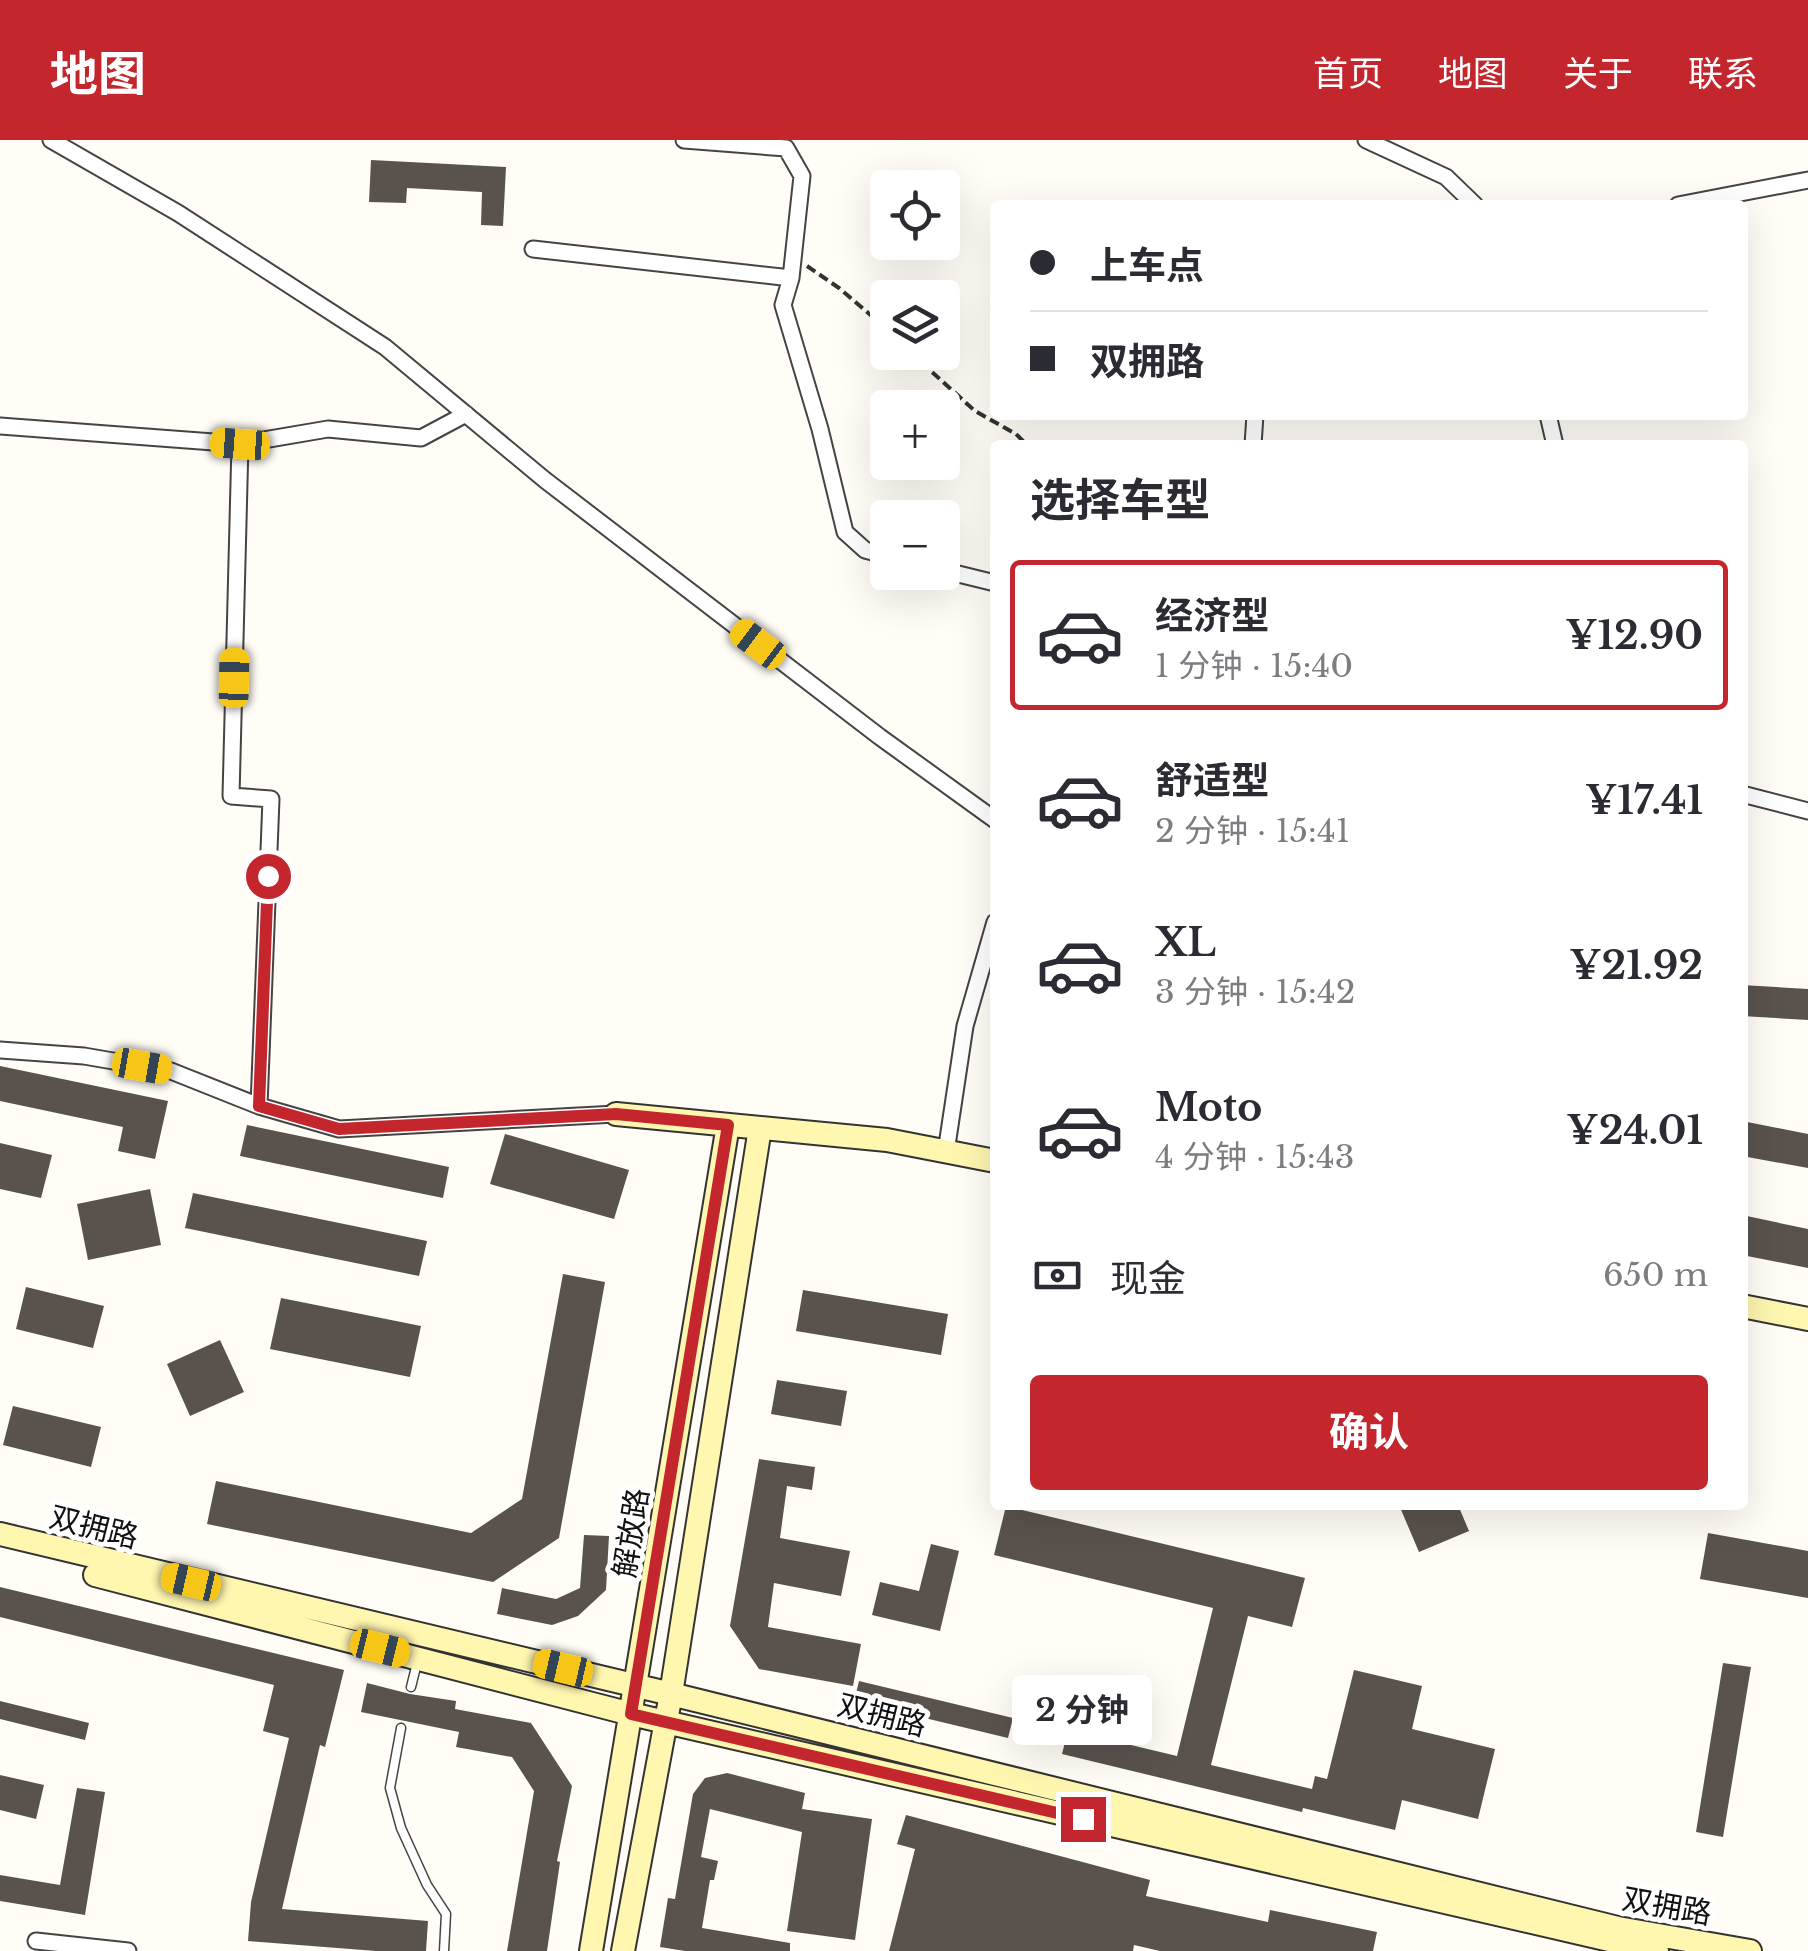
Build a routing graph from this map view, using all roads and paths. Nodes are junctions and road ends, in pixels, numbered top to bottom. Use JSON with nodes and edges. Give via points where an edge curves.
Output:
{"nodes":[{"id":1,"x":51,"y":140,"type":"edge"},
{"id":2,"x":684,"y":140,"type":"edge"},
{"id":3,"x":1366,"y":140,"type":"edge"},
{"id":4,"x":1808,"y":180,"type":"edge"},
{"id":5,"x":1470,"y":200,"type":"edge"},
{"id":6,"x":1704,"y":200,"type":"edge"},
{"id":7,"x":533,"y":249,"type":"dead end"},
{"id":8,"x":794,"y":258,"type":"junction"},
{"id":9,"x":791,"y":278,"type":"junction"},
{"id":10,"x":870,"y":315,"type":"edge"},
{"id":11,"x":930,"y":370,"type":"edge"},
{"id":12,"x":466,"y":414,"type":"junction"},
{"id":13,"x":990,"y":419,"type":"edge"},
{"id":14,"x":991,"y":420,"type":"edge"},
{"id":15,"x":0,"y":426,"type":"edge"},
{"id":16,"x":1022,"y":440,"type":"edge"},
{"id":17,"x":240,"y":444,"type":"junction"},
{"id":18,"x":870,"y":552,"type":"edge"},
{"id":19,"x":960,"y":574,"type":"edge"},
{"id":20,"x":990,"y":581,"type":"edge"},
{"id":21,"x":1748,"y":796,"type":"edge"},
{"id":22,"x":1808,"y":811,"type":"edge"},
{"id":23,"x":990,"y":816,"type":"edge"},
{"id":24,"x":990,"y":939,"type":"edge"},
{"id":25,"x":0,"y":1050,"type":"edge"},
{"id":26,"x":259,"y":1106,"type":"junction"},
{"id":27,"x":616,"y":1114,"type":"joint"},
{"id":28,"x":728,"y":1125,"type":"junction"},
{"id":29,"x":760,"y":1128,"type":"junction"},
{"id":30,"x":946,"y":1152,"type":"junction"},
{"id":31,"x":990,"y":1160,"type":"edge"},
{"id":32,"x":1748,"y":1307,"type":"edge"},
{"id":33,"x":1808,"y":1319,"type":"edge"},
{"id":34,"x":0,"y":1534,"type":"edge"},
{"id":35,"x":0,"y":1550,"type":"edge"},
{"id":36,"x":418,"y":1658,"type":"junction"},
{"id":37,"x":637,"y":1686,"type":"junction"},
{"id":38,"x":411,"y":1687,"type":"dead end"},
{"id":39,"x":670,"y":1694,"type":"junction"},
{"id":40,"x":631,"y":1714,"type":"junction"},
{"id":41,"x":665,"y":1721,"type":"junction"},
{"id":42,"x":401,"y":1728,"type":"dead end"},
{"id":43,"x":36,"y":1941,"type":"dead end"},
{"id":44,"x":1614,"y":1947,"type":"edge"},
{"id":45,"x":128,"y":1951,"type":"edge"},
{"id":46,"x":444,"y":1951,"type":"edge"},
{"id":47,"x":591,"y":1951,"type":"edge"},
{"id":48,"x":623,"y":1951,"type":"edge"},
{"id":49,"x":1656,"y":1951,"type":"edge"},
{"id":50,"x":1750,"y":1951,"type":"edge"}],
"edges":[{"from":1,"to":12,"type":"street","via":[[385,347]]},
{"from":2,"to":8,"type":"street","via":[[786,148],[802,176]]},
{"from":3,"to":5,"type":"street","via":[[1446,176]]},
{"from":4,"to":6,"type":"street"},
{"from":7,"to":9,"type":"street"},
{"from":8,"to":9,"type":"street"},
{"from":8,"to":10,"type":"path"},
{"from":9,"to":18,"type":"street","via":[[783,306],[845,532]]},
{"from":11,"to":13,"type":"path"},
{"from":12,"to":17,"type":"street","via":[[422,438],[328,429]]},
{"from":12,"to":23,"type":"street","via":[[864,726]]},
{"from":14,"to":16,"type":"path"},
{"from":15,"to":17,"type":"street"},
{"from":17,"to":26,"type":"street","via":[[231,796],[271,799]]},
{"from":19,"to":20,"type":"street"},
{"from":21,"to":22,"type":"street"},
{"from":24,"to":30,"type":"street","via":[[965,1026]]},
{"from":25,"to":26,"type":"street","via":[[171,1071]]},
{"from":26,"to":27,"type":"street","via":[[339,1129]]},
{"from":27,"to":28,"type":"main road"},
{"from":28,"to":29,"type":"main road"},
{"from":28,"to":37,"type":"main road","name":"解放路"},
{"from":29,"to":30,"type":"main road"},
{"from":29,"to":39,"type":"main road"},
{"from":30,"to":31,"type":"main road"},
{"from":32,"to":33,"type":"main road"},
{"from":34,"to":37,"type":"main road","name":"双拥路"},
{"from":35,"to":36,"type":"main road","name":"双拥路"},
{"from":36,"to":38,"type":"lane"},
{"from":36,"to":40,"type":"main road","name":"双拥路"},
{"from":37,"to":39,"type":"main road","name":"双拥路"},
{"from":37,"to":40,"type":"main road","name":"解放路"},
{"from":39,"to":41,"type":"main road"},
{"from":39,"to":50,"type":"main road","name":"双拥路","via":[[1618,1928]]},
{"from":40,"to":41,"type":"main road","name":"双拥路"},
{"from":40,"to":47,"type":"main road","name":"解放路"},
{"from":41,"to":44,"type":"main road","name":"双拥路"},
{"from":41,"to":48,"type":"main road"},
{"from":42,"to":46,"type":"lane","via":[[390,1788],[426,1885],[446,1914]]},
{"from":43,"to":45,"type":"street"},
{"from":44,"to":49,"type":"main road","name":"双拥路"}]}
